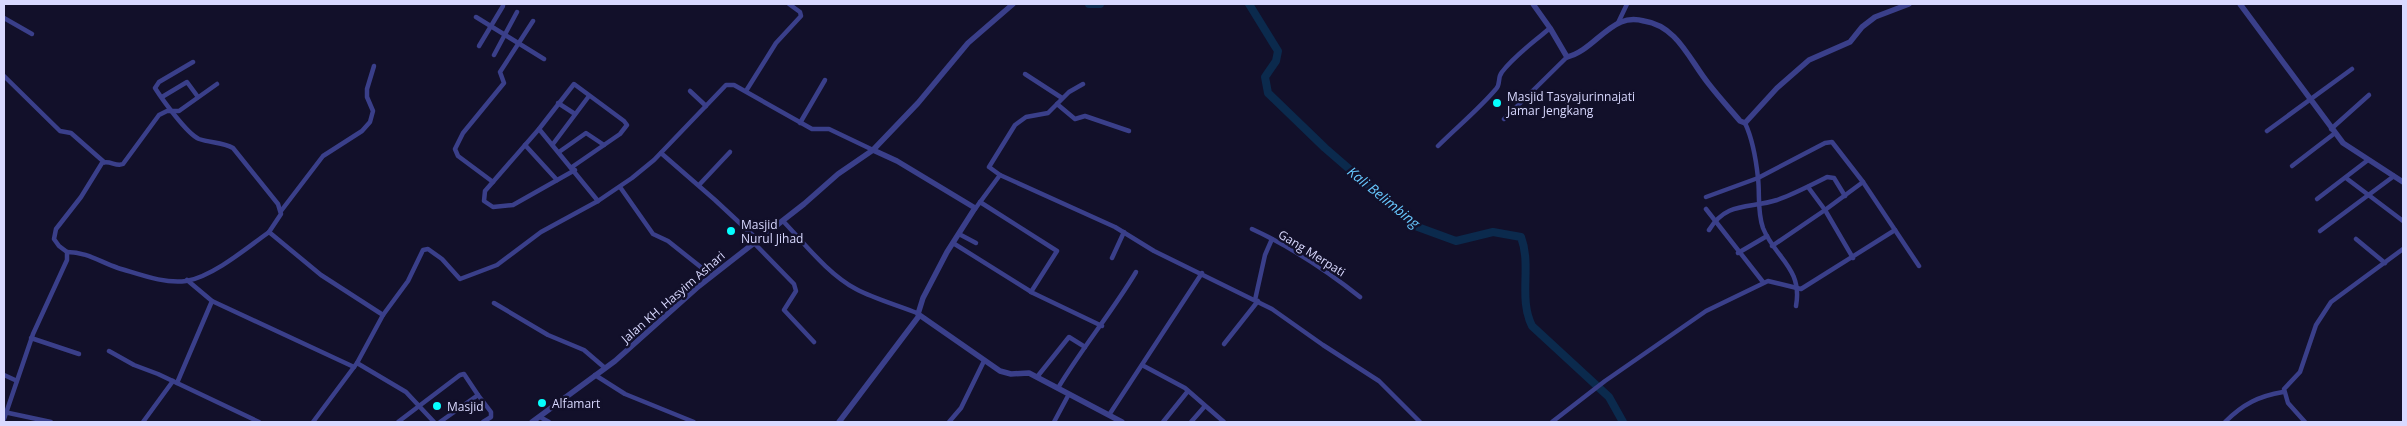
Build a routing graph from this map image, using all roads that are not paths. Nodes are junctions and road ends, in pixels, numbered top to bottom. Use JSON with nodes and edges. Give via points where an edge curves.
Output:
{"nodes":[{"id":1,"x":789,"y":4,"type":"edge"},
{"id":2,"x":1013,"y":4,"type":"edge"},
{"id":3,"x":1533,"y":4,"type":"edge"},
{"id":4,"x":1627,"y":4,"type":"edge"},
{"id":5,"x":1909,"y":4,"type":"edge"},
{"id":6,"x":2240,"y":4,"type":"edge"},
{"id":7,"x":503,"y":6,"type":"dead end"},
{"id":8,"x":517,"y":12,"type":"dead end"},
{"id":9,"x":476,"y":17,"type":"dead end"},
{"id":10,"x":4,"y":18,"type":"edge"},
{"id":11,"x":533,"y":21,"type":"dead end"},
{"id":12,"x":1618,"y":23,"type":"junction"},
{"id":13,"x":491,"y":26,"type":"junction"},
{"id":14,"x":1550,"y":28,"type":"junction"},
{"id":15,"x":32,"y":34,"type":"dead end"},
{"id":16,"x":505,"y":36,"type":"junction"},
{"id":17,"x":518,"y":44,"type":"junction"},
{"id":18,"x":479,"y":46,"type":"dead end"},
{"id":19,"x":494,"y":55,"type":"dead end"},
{"id":20,"x":1567,"y":57,"type":"junction"},
{"id":21,"x":544,"y":59,"type":"dead end"},
{"id":22,"x":193,"y":62,"type":"dead end"},
{"id":23,"x":374,"y":66,"type":"dead end"},
{"id":24,"x":2352,"y":68,"type":"dead end"},
{"id":25,"x":1025,"y":74,"type":"dead end"},
{"id":26,"x":4,"y":76,"type":"edge"},
{"id":27,"x":825,"y":80,"type":"dead end"},
{"id":28,"x":217,"y":84,"type":"dead end"},
{"id":29,"x":1083,"y":84,"type":"dead end"},
{"id":30,"x":690,"y":91,"type":"dead end"},
{"id":31,"x":746,"y":91,"type":"junction"},
{"id":32,"x":2369,"y":95,"type":"dead end"},
{"id":33,"x":589,"y":96,"type":"junction"},
{"id":34,"x":162,"y":97,"type":"junction"},
{"id":35,"x":198,"y":97,"type":"junction"},
{"id":36,"x":1062,"y":98,"type":"junction"},
{"id":37,"x":2310,"y":100,"type":"junction"},
{"id":38,"x":558,"y":103,"type":"junction"},
{"id":39,"x":1056,"y":104,"type":"junction"},
{"id":40,"x":706,"y":106,"type":"junction"},
{"id":41,"x":174,"y":112,"type":"junction"},
{"id":42,"x":575,"y":114,"type":"junction"},
{"id":43,"x":1504,"y":119,"type":"dead end"},
{"id":44,"x":800,"y":123,"type":"junction"},
{"id":45,"x":1745,"y":123,"type":"junction"},
{"id":46,"x":539,"y":129,"type":"junction"},
{"id":47,"x":1129,"y":131,"type":"dead end"},
{"id":48,"x":2267,"y":131,"type":"dead end"},
{"id":49,"x":2333,"y":131,"type":"junction"},
{"id":50,"x":553,"y":144,"type":"junction"},
{"id":51,"x":525,"y":145,"type":"junction"},
{"id":52,"x":604,"y":145,"type":"junction"},
{"id":53,"x":1438,"y":146,"type":"dead end"},
{"id":54,"x":873,"y":150,"type":"junction"},
{"id":55,"x":559,"y":152,"type":"junction"},
{"id":56,"x":730,"y":152,"type":"dead end"},
{"id":57,"x":661,"y":153,"type":"junction"},
{"id":58,"x":2368,"y":160,"type":"junction"},
{"id":59,"x":104,"y":162,"type":"junction"},
{"id":60,"x":2292,"y":166,"type":"dead end"},
{"id":61,"x":573,"y":169,"type":"junction"},
{"id":62,"x":1000,"y":175,"type":"junction"},
{"id":63,"x":2394,"y":176,"type":"junction"},
{"id":64,"x":1758,"y":178,"type":"junction"},
{"id":65,"x":2346,"y":178,"type":"junction"},
{"id":66,"x":556,"y":180,"type":"junction"},
{"id":67,"x":493,"y":182,"type":"junction"},
{"id":68,"x":1863,"y":182,"type":"junction"},
{"id":69,"x":2403,"y":182,"type":"edge"},
{"id":70,"x":699,"y":185,"type":"junction"},
{"id":71,"x":620,"y":187,"type":"junction"},
{"id":72,"x":1808,"y":187,"type":"junction"},
{"id":73,"x":2371,"y":195,"type":"junction"},
{"id":74,"x":1845,"y":196,"type":"junction"},
{"id":75,"x":1706,"y":197,"type":"dead end"},
{"id":76,"x":2317,"y":198,"type":"dead end"},
{"id":77,"x":598,"y":201,"type":"junction"},
{"id":78,"x":980,"y":202,"type":"junction"},
{"id":79,"x":1759,"y":203,"type":"junction"},
{"id":80,"x":975,"y":209,"type":"junction"},
{"id":81,"x":1706,"y":209,"type":"dead end"},
{"id":82,"x":1825,"y":210,"type":"junction"},
{"id":83,"x":281,"y":211,"type":"junction"},
{"id":84,"x":1715,"y":220,"type":"junction"},
{"id":85,"x":783,"y":221,"type":"junction"},
{"id":86,"x":2403,"y":221,"type":"edge"},
{"id":87,"x":1252,"y":229,"type":"dead end"},
{"id":88,"x":1709,"y":230,"type":"dead end"},
{"id":89,"x":1895,"y":230,"type":"junction"},
{"id":90,"x":2320,"y":231,"type":"dead end"},
{"id":91,"x":269,"y":232,"type":"junction"},
{"id":92,"x":1124,"y":232,"type":"junction"},
{"id":93,"x":959,"y":234,"type":"junction"},
{"id":94,"x":1767,"y":236,"type":"junction"},
{"id":95,"x":2356,"y":238,"type":"dead end"},
{"id":96,"x":1272,"y":239,"type":"junction"},
{"id":97,"x":756,"y":242,"type":"junction"},
{"id":98,"x":952,"y":243,"type":"junction"},
{"id":99,"x":976,"y":244,"type":"dead end"},
{"id":100,"x":1772,"y":246,"type":"junction"},
{"id":101,"x":2403,"y":249,"type":"edge"},
{"id":102,"x":67,"y":252,"type":"junction"},
{"id":103,"x":1738,"y":253,"type":"junction"},
{"id":104,"x":1112,"y":258,"type":"dead end"},
{"id":105,"x":1853,"y":258,"type":"junction"},
{"id":106,"x":2385,"y":263,"type":"junction"},
{"id":107,"x":1919,"y":266,"type":"dead end"},
{"id":108,"x":1136,"y":272,"type":"dead end"},
{"id":109,"x":1202,"y":273,"type":"junction"},
{"id":110,"x":712,"y":276,"type":"junction"},
{"id":111,"x":187,"y":280,"type":"junction"},
{"id":112,"x":1763,"y":282,"type":"junction"},
{"id":113,"x":1797,"y":289,"type":"junction"},
{"id":114,"x":1031,"y":292,"type":"junction"},
{"id":115,"x":1360,"y":297,"type":"dead end"},
{"id":116,"x":1256,"y":300,"type":"junction"},
{"id":117,"x":212,"y":301,"type":"junction"},
{"id":118,"x":494,"y":303,"type":"dead end"},
{"id":119,"x":1796,"y":306,"type":"dead end"},
{"id":120,"x":383,"y":315,"type":"junction"},
{"id":121,"x":918,"y":315,"type":"junction"},
{"id":122,"x":1102,"y":326,"type":"junction"},
{"id":123,"x":31,"y":338,"type":"junction"},
{"id":124,"x":814,"y":342,"type":"dead end"},
{"id":125,"x":1224,"y":344,"type":"dead end"},
{"id":126,"x":1085,"y":347,"type":"junction"},
{"id":127,"x":109,"y":351,"type":"dead end"},
{"id":128,"x":79,"y":354,"type":"dead end"},
{"id":129,"x":984,"y":361,"type":"junction"},
{"id":130,"x":356,"y":365,"type":"junction"},
{"id":131,"x":1142,"y":365,"type":"junction"},
{"id":132,"x":605,"y":368,"type":"junction"},
{"id":133,"x":4,"y":375,"type":"edge"},
{"id":134,"x":595,"y":375,"type":"junction"},
{"id":135,"x":1036,"y":377,"type":"junction"},
{"id":136,"x":16,"y":380,"type":"junction"},
{"id":137,"x":175,"y":382,"type":"junction"},
{"id":138,"x":1058,"y":388,"type":"junction"},
{"id":139,"x":1188,"y":391,"type":"junction"},
{"id":140,"x":2283,"y":392,"type":"junction"},
{"id":141,"x":1069,"y":394,"type":"junction"},
{"id":142,"x":478,"y":395,"type":"junction"},
{"id":143,"x":419,"y":405,"type":"junction"},
{"id":144,"x":1205,"y":406,"type":"junction"},
{"id":145,"x":4,"y":413,"type":"edge"},
{"id":146,"x":1109,"y":415,"type":"junction"},
{"id":147,"x":540,"y":417,"type":"junction"},
{"id":148,"x":4,"y":419,"type":"edge"},
{"id":149,"x":51,"y":422,"type":"edge"},
{"id":150,"x":143,"y":422,"type":"edge"},
{"id":151,"x":259,"y":422,"type":"edge"},
{"id":152,"x":313,"y":422,"type":"edge"},
{"id":153,"x":398,"y":422,"type":"edge"},
{"id":154,"x":434,"y":422,"type":"edge"},
{"id":155,"x":440,"y":422,"type":"edge"},
{"id":156,"x":483,"y":422,"type":"edge"},
{"id":157,"x":532,"y":422,"type":"edge"},
{"id":158,"x":549,"y":422,"type":"edge"},
{"id":159,"x":694,"y":422,"type":"edge"},
{"id":160,"x":839,"y":422,"type":"edge"},
{"id":161,"x":949,"y":422,"type":"edge"},
{"id":162,"x":1054,"y":422,"type":"edge"},
{"id":163,"x":1122,"y":422,"type":"edge"},
{"id":164,"x":1163,"y":422,"type":"edge"},
{"id":165,"x":1191,"y":422,"type":"edge"},
{"id":166,"x":1224,"y":422,"type":"edge"},
{"id":167,"x":1420,"y":422,"type":"edge"},
{"id":168,"x":1552,"y":422,"type":"edge"},
{"id":169,"x":2225,"y":422,"type":"edge"},
{"id":170,"x":2305,"y":422,"type":"edge"}],
"edges":[{"from":1,"to":31,"type":"street","via":[[801,16],[767,55]]},
{"from":2,"to":54,"type":"street","name":"Jalan KH. Hasyim Ashari","via":[[968,43]]},
{"from":3,"to":14,"type":"street"},
{"from":4,"to":12,"type":"street"},
{"from":5,"to":45,"type":"street","via":[[1874,17],[1850,42],[1809,60]]},
{"from":6,"to":37,"type":"street"},
{"from":7,"to":13,"type":"street"},
{"from":8,"to":16,"type":"street"},
{"from":9,"to":13,"type":"street"},
{"from":10,"to":15,"type":"street"},
{"from":11,"to":17,"type":"street"},
{"from":12,"to":20,"type":"street"},
{"from":12,"to":45,"type":"street","via":[[1647,21],[1673,34],[1716,94]]},
{"from":13,"to":16,"type":"street"},
{"from":13,"to":18,"type":"street"},
{"from":14,"to":20,"type":"street"},
{"from":14,"to":53,"type":"street","via":[[1508,65],[1499,76],[1498,87]]},
{"from":16,"to":17,"type":"street"},
{"from":16,"to":19,"type":"street"},
{"from":17,"to":21,"type":"street"},
{"from":17,"to":67,"type":"street","via":[[500,74],[504,83],[463,133],[455,149],[458,156]]},
{"from":20,"to":43,"type":"street"},
{"from":22,"to":34,"type":"street","via":[[156,85]]},
{"from":23,"to":83,"type":"street","via":[[367,89],[373,111],[370,122],[362,131],[323,156]]},
{"from":24,"to":37,"type":"street"},
{"from":25,"to":36,"type":"street"},
{"from":26,"to":59,"type":"street","via":[[60,131],[71,133]]},
{"from":27,"to":44,"type":"street"},
{"from":28,"to":35,"type":"street"},
{"from":29,"to":36,"type":"street"},
{"from":30,"to":40,"type":"street"},
{"from":31,"to":40,"type":"street","via":[[728,84]]},
{"from":31,"to":44,"type":"street"},
{"from":32,"to":49,"type":"street"},
{"from":33,"to":38,"type":"street","via":[[574,84]]},
{"from":33,"to":42,"type":"street"},
{"from":33,"to":52,"type":"street","via":[[627,124],[620,134]]},
{"from":34,"to":35,"type":"street","via":[[187,82]]},
{"from":34,"to":41,"type":"street"},
{"from":35,"to":41,"type":"street"},
{"from":36,"to":39,"type":"street"},
{"from":37,"to":48,"type":"street"},
{"from":37,"to":49,"type":"street"},
{"from":38,"to":42,"type":"street"},
{"from":38,"to":46,"type":"street"},
{"from":39,"to":47,"type":"street","via":[[1075,119],[1085,116]]},
{"from":39,"to":62,"type":"street","via":[[1045,114],[1026,117],[1015,125],[989,167]]},
{"from":40,"to":57,"type":"street"},
{"from":41,"to":59,"type":"street","via":[[159,115],[123,164]]},
{"from":41,"to":83,"type":"street","via":[[198,138],[233,148]]},
{"from":42,"to":50,"type":"street"},
{"from":44,"to":54,"type":"street","via":[[814,129],[829,129]]},
{"from":45,"to":64,"type":"street","via":[[1752,138]]},
{"from":46,"to":50,"type":"street"},
{"from":46,"to":51,"type":"street"},
{"from":49,"to":58,"type":"street","via":[[2343,143]]},
{"from":49,"to":60,"type":"street"},
{"from":50,"to":55,"type":"street"},
{"from":51,"to":66,"type":"street"},
{"from":51,"to":67,"type":"street"},
{"from":52,"to":55,"type":"street","via":[[586,133]]},
{"from":52,"to":61,"type":"street"},
{"from":54,"to":80,"type":"street"},
{"from":54,"to":85,"type":"street","name":"Jalan KH. Hasyim Ashari","via":[[838,174]]},
{"from":55,"to":61,"type":"street"},
{"from":56,"to":70,"type":"street"},
{"from":57,"to":70,"type":"street"},
{"from":57,"to":71,"type":"street"},
{"from":58,"to":63,"type":"street"},
{"from":58,"to":65,"type":"street"},
{"from":59,"to":102,"type":"street","via":[[54,232],[57,244]]},
{"from":61,"to":66,"type":"street"},
{"from":61,"to":77,"type":"street"},
{"from":62,"to":78,"type":"street"},
{"from":62,"to":92,"type":"street"},
{"from":63,"to":69,"type":"street"},
{"from":63,"to":73,"type":"street"},
{"from":64,"to":68,"type":"street","via":[[1828,142],[1835,144]]},
{"from":64,"to":75,"type":"street"},
{"from":64,"to":79,"type":"street"},
{"from":65,"to":73,"type":"street"},
{"from":65,"to":76,"type":"street"},
{"from":66,"to":67,"type":"street","via":[[518,203],[503,207],[490,206],[484,201],[483,194]]},
{"from":68,"to":74,"type":"street"},
{"from":68,"to":89,"type":"street"},
{"from":70,"to":97,"type":"street"},
{"from":71,"to":77,"type":"street"},
{"from":71,"to":110,"type":"street","via":[[653,234],[668,240]]},
{"from":72,"to":74,"type":"street","via":[[1831,177]]},
{"from":72,"to":79,"type":"street","via":[[1777,200]]},
{"from":72,"to":82,"type":"street"},
{"from":73,"to":86,"type":"street"},
{"from":73,"to":90,"type":"street"},
{"from":74,"to":82,"type":"street"},
{"from":77,"to":120,"type":"street","via":[[546,229],[497,264],[463,279],[457,278],[435,252],[423,250],[408,281]]},
{"from":78,"to":80,"type":"street"},
{"from":78,"to":114,"type":"street","via":[[1057,251]]},
{"from":79,"to":84,"type":"street","via":[[1732,209]]},
{"from":79,"to":94,"type":"street","via":[[1759,214]]},
{"from":80,"to":93,"type":"street"},
{"from":81,"to":84,"type":"street"},
{"from":82,"to":100,"type":"street"},
{"from":82,"to":105,"type":"street"},
{"from":83,"to":91,"type":"street"},
{"from":84,"to":88,"type":"street"},
{"from":84,"to":103,"type":"street"},
{"from":85,"to":97,"type":"street","name":"Jalan KH. Hasyim Ashari"},
{"from":85,"to":121,"type":"street","via":[[846,282]]},
{"from":87,"to":96,"type":"street","name":"Gang Merpati"},
{"from":89,"to":105,"type":"street"},
{"from":89,"to":107,"type":"street"},
{"from":91,"to":111,"type":"street","via":[[216,267]]},
{"from":91,"to":120,"type":"street","via":[[321,275]]},
{"from":92,"to":104,"type":"street"},
{"from":92,"to":109,"type":"street","via":[[1154,251]]},
{"from":93,"to":98,"type":"street"},
{"from":93,"to":99,"type":"street"},
{"from":94,"to":100,"type":"street"},
{"from":94,"to":103,"type":"street"},
{"from":95,"to":106,"type":"street"},
{"from":96,"to":115,"type":"street","name":"Gang Merpati","via":[[1325,270]]},
{"from":96,"to":116,"type":"street","via":[[1265,255]]},
{"from":97,"to":110,"type":"street","name":"Jalan KH. Hasyim Ashari"},
{"from":97,"to":124,"type":"street","via":[[794,284],[796,291],[784,310]]},
{"from":98,"to":114,"type":"street"},
{"from":98,"to":121,"type":"street"},
{"from":100,"to":113,"type":"street","via":[[1790,267]]},
{"from":101,"to":106,"type":"street"},
{"from":102,"to":111,"type":"street","via":[[83,253],[156,278]]},
{"from":102,"to":123,"type":"street","via":[[66,265]]},
{"from":103,"to":112,"type":"street"},
{"from":105,"to":113,"type":"street"},
{"from":106,"to":140,"type":"street","via":[[2331,302],[2316,325],[2300,372]]},
{"from":108,"to":122,"type":"street"},
{"from":109,"to":116,"type":"street"},
{"from":109,"to":131,"type":"street"},
{"from":110,"to":132,"type":"street","name":"Jalan KH. Hasyim Ashari"},
{"from":111,"to":117,"type":"street"},
{"from":112,"to":113,"type":"street","via":[[1771,281]]},
{"from":112,"to":168,"type":"street","via":[[1706,311]]},
{"from":113,"to":119,"type":"street"},
{"from":114,"to":122,"type":"street"},
{"from":116,"to":125,"type":"street"},
{"from":116,"to":167,"type":"street","via":[[1379,381]]},
{"from":117,"to":130,"type":"street"},
{"from":117,"to":137,"type":"street"},
{"from":118,"to":132,"type":"street","via":[[548,335],[584,350]]},
{"from":120,"to":130,"type":"street"},
{"from":121,"to":129,"type":"street"},
{"from":121,"to":160,"type":"street"},
{"from":122,"to":126,"type":"street"},
{"from":123,"to":128,"type":"street"},
{"from":123,"to":136,"type":"street"},
{"from":126,"to":135,"type":"street","via":[[1069,337]]},
{"from":126,"to":138,"type":"street"},
{"from":127,"to":137,"type":"street"},
{"from":129,"to":135,"type":"street","via":[[1008,374],[1025,372]]},
{"from":129,"to":161,"type":"street","via":[[961,408]]},
{"from":130,"to":143,"type":"street","via":[[406,392]]},
{"from":130,"to":152,"type":"street"},
{"from":131,"to":139,"type":"street"},
{"from":131,"to":146,"type":"street"},
{"from":132,"to":134,"type":"street","name":"Jalan KH. Hasyim Ashari"},
{"from":133,"to":136,"type":"street"},
{"from":134,"to":147,"type":"street","name":"Jalan KH. Hasyim Ashari"},
{"from":134,"to":159,"type":"street","via":[[625,394]]},
{"from":135,"to":138,"type":"street"},
{"from":136,"to":145,"type":"street"},
{"from":137,"to":150,"type":"street"},
{"from":137,"to":151,"type":"street"},
{"from":138,"to":141,"type":"street"},
{"from":139,"to":144,"type":"street"},
{"from":139,"to":164,"type":"street"},
{"from":140,"to":169,"type":"street","via":[[2249,402]]},
{"from":140,"to":170,"type":"street"},
{"from":141,"to":146,"type":"street"},
{"from":141,"to":162,"type":"street"},
{"from":142,"to":143,"type":"street","via":[[466,376],[461,374]]},
{"from":142,"to":155,"type":"street"},
{"from":142,"to":156,"type":"street","via":[[491,412]]},
{"from":143,"to":153,"type":"street"},
{"from":143,"to":154,"type":"street"},
{"from":144,"to":165,"type":"street"},
{"from":144,"to":166,"type":"street"},
{"from":145,"to":148,"type":"street"},
{"from":145,"to":149,"type":"street"},
{"from":146,"to":163,"type":"street"},
{"from":147,"to":157,"type":"street","name":"Jalan KH. Hasyim Ashari"},
{"from":147,"to":158,"type":"street"}]}
